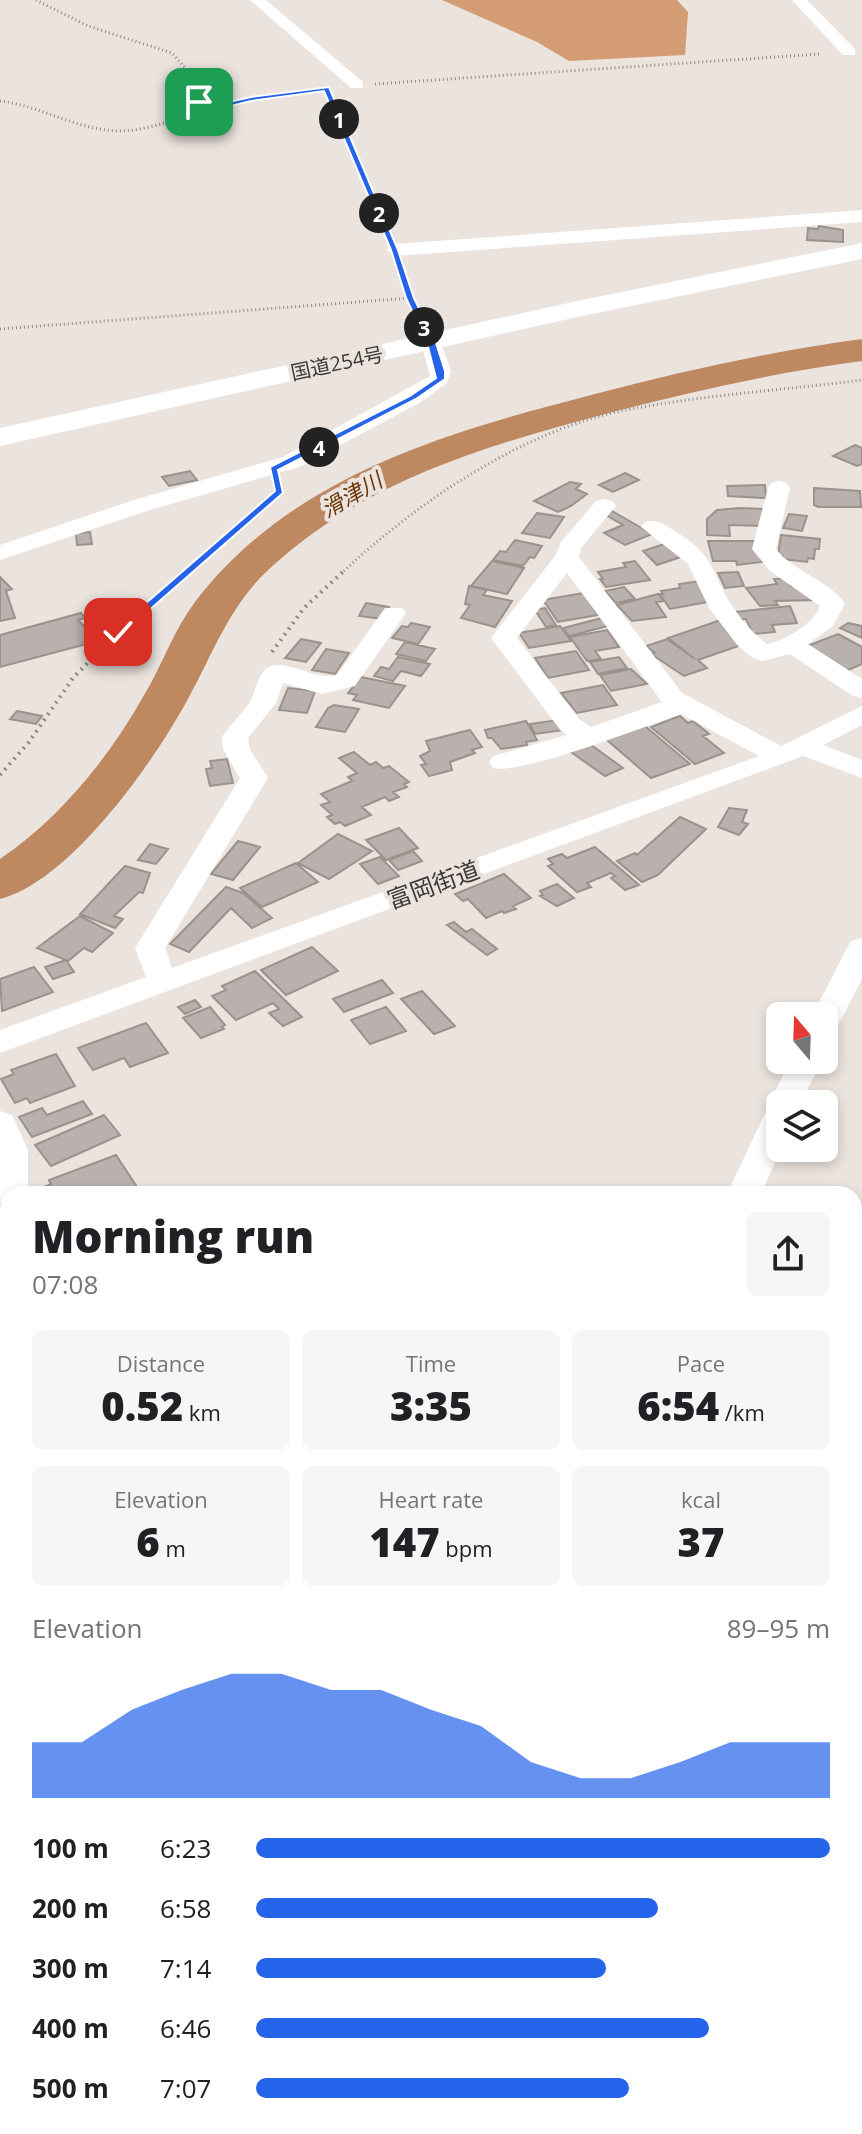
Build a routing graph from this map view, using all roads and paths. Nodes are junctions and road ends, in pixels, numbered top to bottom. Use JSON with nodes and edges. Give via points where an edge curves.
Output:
{"nodes":[{"id":1,"x":36,"y":0,"type":"edge"},
{"id":2,"x":257,"y":0,"type":"edge"},
{"id":3,"x":799,"y":0,"type":"edge"},
{"id":4,"x":849,"y":52,"type":"joint"},
{"id":5,"x":357,"y":85,"type":"junction"},
{"id":6,"x":327,"y":89,"type":"junction"},
{"id":7,"x":0,"y":101,"type":"edge"},
{"id":8,"x":206,"y":110,"type":"junction"},
{"id":9,"x":862,"y":216,"type":"edge"},
{"id":10,"x":395,"y":250,"type":"junction"},
{"id":11,"x":862,"y":251,"type":"edge"},
{"id":12,"x":410,"y":298,"type":"junction"},
{"id":13,"x":0,"y":329,"type":"edge"},
{"id":14,"x":431,"y":343,"type":"junction"},
{"id":15,"x":862,"y":380,"type":"edge"},
{"id":16,"x":0,"y":437,"type":"edge"},
{"id":17,"x":274,"y":469,"type":"junction"},
{"id":18,"x":779,"y":488,"type":"dead end"},
{"id":19,"x":604,"y":506,"type":"dead end"},
{"id":20,"x":653,"y":527,"type":"dead end"},
{"id":21,"x":0,"y":553,"type":"edge"},
{"id":22,"x":567,"y":557,"type":"junction"},
{"id":23,"x":394,"y":613,"type":"dead end"},
{"id":24,"x":794,"y":646,"type":"junction"},
{"id":25,"x":277,"y":673,"type":"junction"},
{"id":26,"x":862,"y":690,"type":"edge"},
{"id":27,"x":680,"y":705,"type":"junction"},
{"id":28,"x":862,"y":714,"type":"edge"},
{"id":29,"x":587,"y":736,"type":"junction"},
{"id":30,"x":792,"y":752,"type":"junction"},
{"id":31,"x":503,"y":762,"type":"dead end"},
{"id":32,"x":862,"y":770,"type":"edge"},
{"id":33,"x":0,"y":775,"type":"edge"},
{"id":34,"x":862,"y":948,"type":"edge"},
{"id":35,"x":164,"y":982,"type":"junction"},
{"id":36,"x":835,"y":1002,"type":"edge"},
{"id":37,"x":0,"y":1042,"type":"edge"},
{"id":38,"x":0,"y":1123,"type":"edge"},
{"id":39,"x":766,"y":1144,"type":"edge"},
{"id":40,"x":11,"y":1186,"type":"edge"},
{"id":41,"x":748,"y":1186,"type":"edge"}],
"edges":[{"from":1,"to":8,"type":"path","via":[[88,26],[172,53],[197,81],[199,102]]},
{"from":2,"to":5,"type":"street"},
{"from":3,"to":4,"type":"street"},
{"from":4,"to":5,"type":"path"},
{"from":5,"to":6,"type":"path"},
{"from":6,"to":8,"type":"path"},
{"from":6,"to":10,"type":"path"},
{"from":7,"to":8,"type":"path","via":[[114,131]]},
{"from":9,"to":10,"type":"street"},
{"from":10,"to":12,"type":"path"},
{"from":11,"to":14,"type":"highway","name":"国道254号"},
{"from":12,"to":13,"type":"path"},
{"from":12,"to":14,"type":"path"},
{"from":14,"to":16,"type":"highway","name":"国道254号"},
{"from":14,"to":17,"type":"street","via":[[440,379]]},
{"from":15,"to":25,"type":"path","via":[[625,410],[557,430],[494,460],[377,540],[328,583],[270,654]]},
{"from":17,"to":21,"type":"street","via":[[142,505]]},
{"from":17,"to":33,"type":"path","via":[[280,491],[118,632],[73,678]]},
{"from":18,"to":24,"type":"street","via":[[764,549],[783,570],[833,604],[822,623]]},
{"from":19,"to":22,"type":"street","via":[[569,547]]},
{"from":20,"to":24,"type":"street","via":[[699,561],[721,608],[747,641],[762,653]]},
{"from":22,"to":27,"type":"street"},
{"from":22,"to":29,"type":"street","via":[[504,638],[560,714]]},
{"from":23,"to":25,"type":"street","via":[[346,681],[322,686]]},
{"from":24,"to":26,"type":"street"},
{"from":25,"to":35,"type":"street","via":[[263,703],[235,737],[236,750],[254,778],[150,948]]},
{"from":27,"to":29,"type":"street"},
{"from":27,"to":30,"type":"street"},
{"from":28,"to":30,"type":"street","name":"富岡街道"},
{"from":29,"to":31,"type":"street"},
{"from":30,"to":32,"type":"street"},
{"from":30,"to":35,"type":"street","name":"富岡街道"},
{"from":34,"to":36,"type":"street"},
{"from":35,"to":37,"type":"street","name":"富岡街道"},
{"from":38,"to":40,"type":"street","via":[[11,1150]]},
{"from":39,"to":41,"type":"street"}]}
